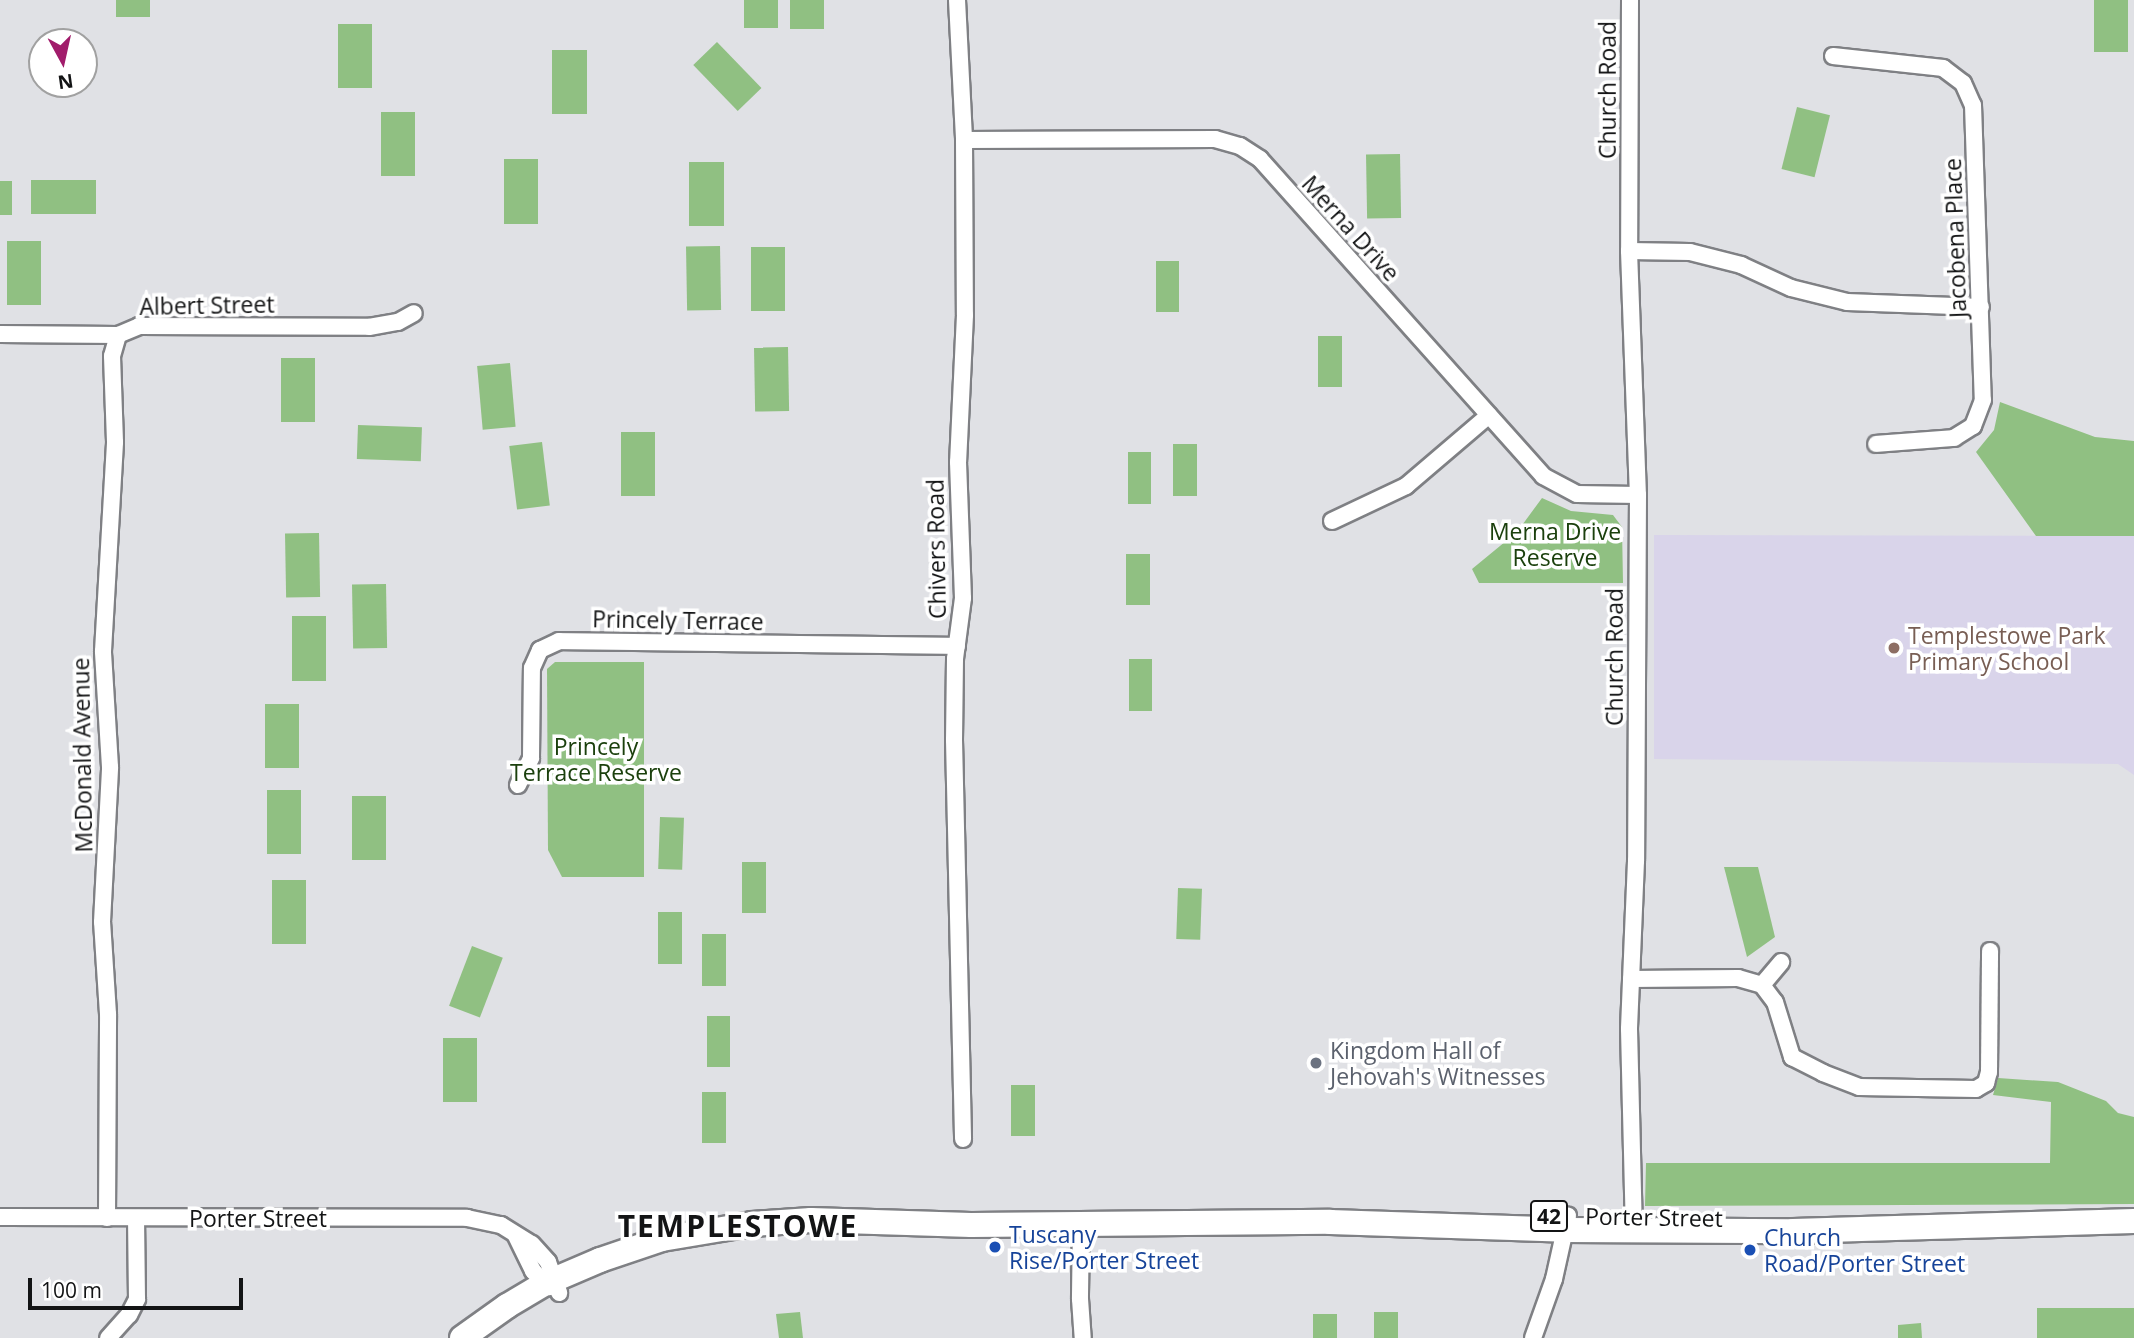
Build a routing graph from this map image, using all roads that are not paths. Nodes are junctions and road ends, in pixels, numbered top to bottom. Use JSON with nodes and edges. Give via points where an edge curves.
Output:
{"nodes":[{"id":1,"x":957,"y":0,"type":"edge"},
{"id":2,"x":1630,"y":0,"type":"edge"},
{"id":3,"x":1833,"y":56,"type":"dead end"},
{"id":4,"x":964,"y":140,"type":"junction"},
{"id":5,"x":1629,"y":251,"type":"junction"},
{"id":6,"x":1981,"y":307,"type":"junction"},
{"id":7,"x":414,"y":313,"type":"dead end"},
{"id":8,"x":0,"y":334,"type":"edge"},
{"id":9,"x":118,"y":335,"type":"junction"},
{"id":10,"x":1489,"y":415,"type":"junction"},
{"id":11,"x":1876,"y":444,"type":"dead end"},
{"id":12,"x":1638,"y":495,"type":"junction"},
{"id":13,"x":1332,"y":521,"type":"dead end"},
{"id":14,"x":957,"y":646,"type":"junction"},
{"id":15,"x":518,"y":785,"type":"dead end"},
{"id":16,"x":1990,"y":951,"type":"dead end"},
{"id":17,"x":1781,"y":962,"type":"dead end"},
{"id":18,"x":1631,"y":979,"type":"junction"},
{"id":19,"x":1762,"y":985,"type":"junction"},
{"id":20,"x":963,"y":1139,"type":"dead end"},
{"id":21,"x":0,"y":1217,"type":"edge"},
{"id":22,"x":107,"y":1218,"type":"junction"},
{"id":23,"x":136,"y":1218,"type":"junction"},
{"id":24,"x":2134,"y":1221,"type":"edge"},
{"id":25,"x":1081,"y":1223,"type":"junction"},
{"id":26,"x":1567,"y":1223,"type":"junction"},
{"id":27,"x":1634,"y":1223,"type":"junction"},
{"id":28,"x":552,"y":1285,"type":"junction"},
{"id":29,"x":479,"y":1336,"type":"edge"},
{"id":30,"x":107,"y":1338,"type":"edge"},
{"id":31,"x":1083,"y":1338,"type":"edge"},
{"id":32,"x":1533,"y":1338,"type":"edge"}],
"edges":[{"from":1,"to":4,"type":"street","name":"Chivers Road"},
{"from":2,"to":5,"type":"street","name":"Church Road"},
{"from":3,"to":6,"type":"street","name":"Jacobena Place","via":[[1943,68],[1963,83],[1973,105]]},
{"from":4,"to":10,"type":"street","name":"Merna Drive","via":[[1215,139],[1240,146],[1260,159]]},
{"from":4,"to":14,"type":"street","name":"Chivers Road","via":[[965,315],[958,462],[963,598]]},
{"from":5,"to":6,"type":"street","via":[[1690,252],[1741,265],[1791,288],[1847,302]]},
{"from":5,"to":12,"type":"street","name":"Church Road"},
{"from":6,"to":11,"type":"street","name":"Jacobena Place","via":[[1983,400],[1973,426],[1954,438]]},
{"from":7,"to":9,"type":"street","name":"Albert Street","via":[[398,322],[369,327],[139,326]]},
{"from":8,"to":9,"type":"street","name":"Albert Street"},
{"from":9,"to":22,"type":"street","name":"McDonald Avenue","via":[[112,356],[115,442],[103,651],[110,767],[102,922],[108,1013]]},
{"from":10,"to":12,"type":"street","name":"Merna Drive","via":[[1543,476],[1577,494]]},
{"from":10,"to":13,"type":"street","via":[[1406,486]]},
{"from":12,"to":18,"type":"street","name":"Church Road"},
{"from":14,"to":15,"type":"street","name":"Princely Terrace","via":[[559,641],[540,650],[532,668],[531,758]]},
{"from":14,"to":20,"type":"street","name":"Chivers Road","via":[[954,740]]},
{"from":16,"to":19,"type":"street","via":[[1989,1072],[1986,1083],[1976,1089],[1859,1087],[1823,1073],[1793,1057],[1775,1002]]},
{"from":17,"to":19,"type":"street"},
{"from":18,"to":19,"type":"street","via":[[1738,978]]},
{"from":18,"to":27,"type":"street","name":"Church Road"},
{"from":21,"to":22,"type":"street","name":"Porter Street"},
{"from":22,"to":23,"type":"street","name":"Porter Street"},
{"from":23,"to":28,"type":"street","name":"Porter Street","via":[[467,1218],[501,1225],[532,1244],[548,1262]]},
{"from":23,"to":30,"type":"street","via":[[137,1299]]},
{"from":24,"to":27,"type":"main road","name":"Porter Street","number":"42"},
{"from":25,"to":26,"type":"main road","name":"Porter Street","number":"42","via":[[1283,1209]]},
{"from":25,"to":28,"type":"main road","name":"Porter Street","number":"42","via":[[811,1220],[697,1231],[637,1246]]},
{"from":25,"to":31,"type":"street"},
{"from":26,"to":27,"type":"main road","name":"Porter Street","number":"42"},
{"from":26,"to":32,"type":"street"},
{"from":28,"to":29,"type":"main road","number":"42"}]}
